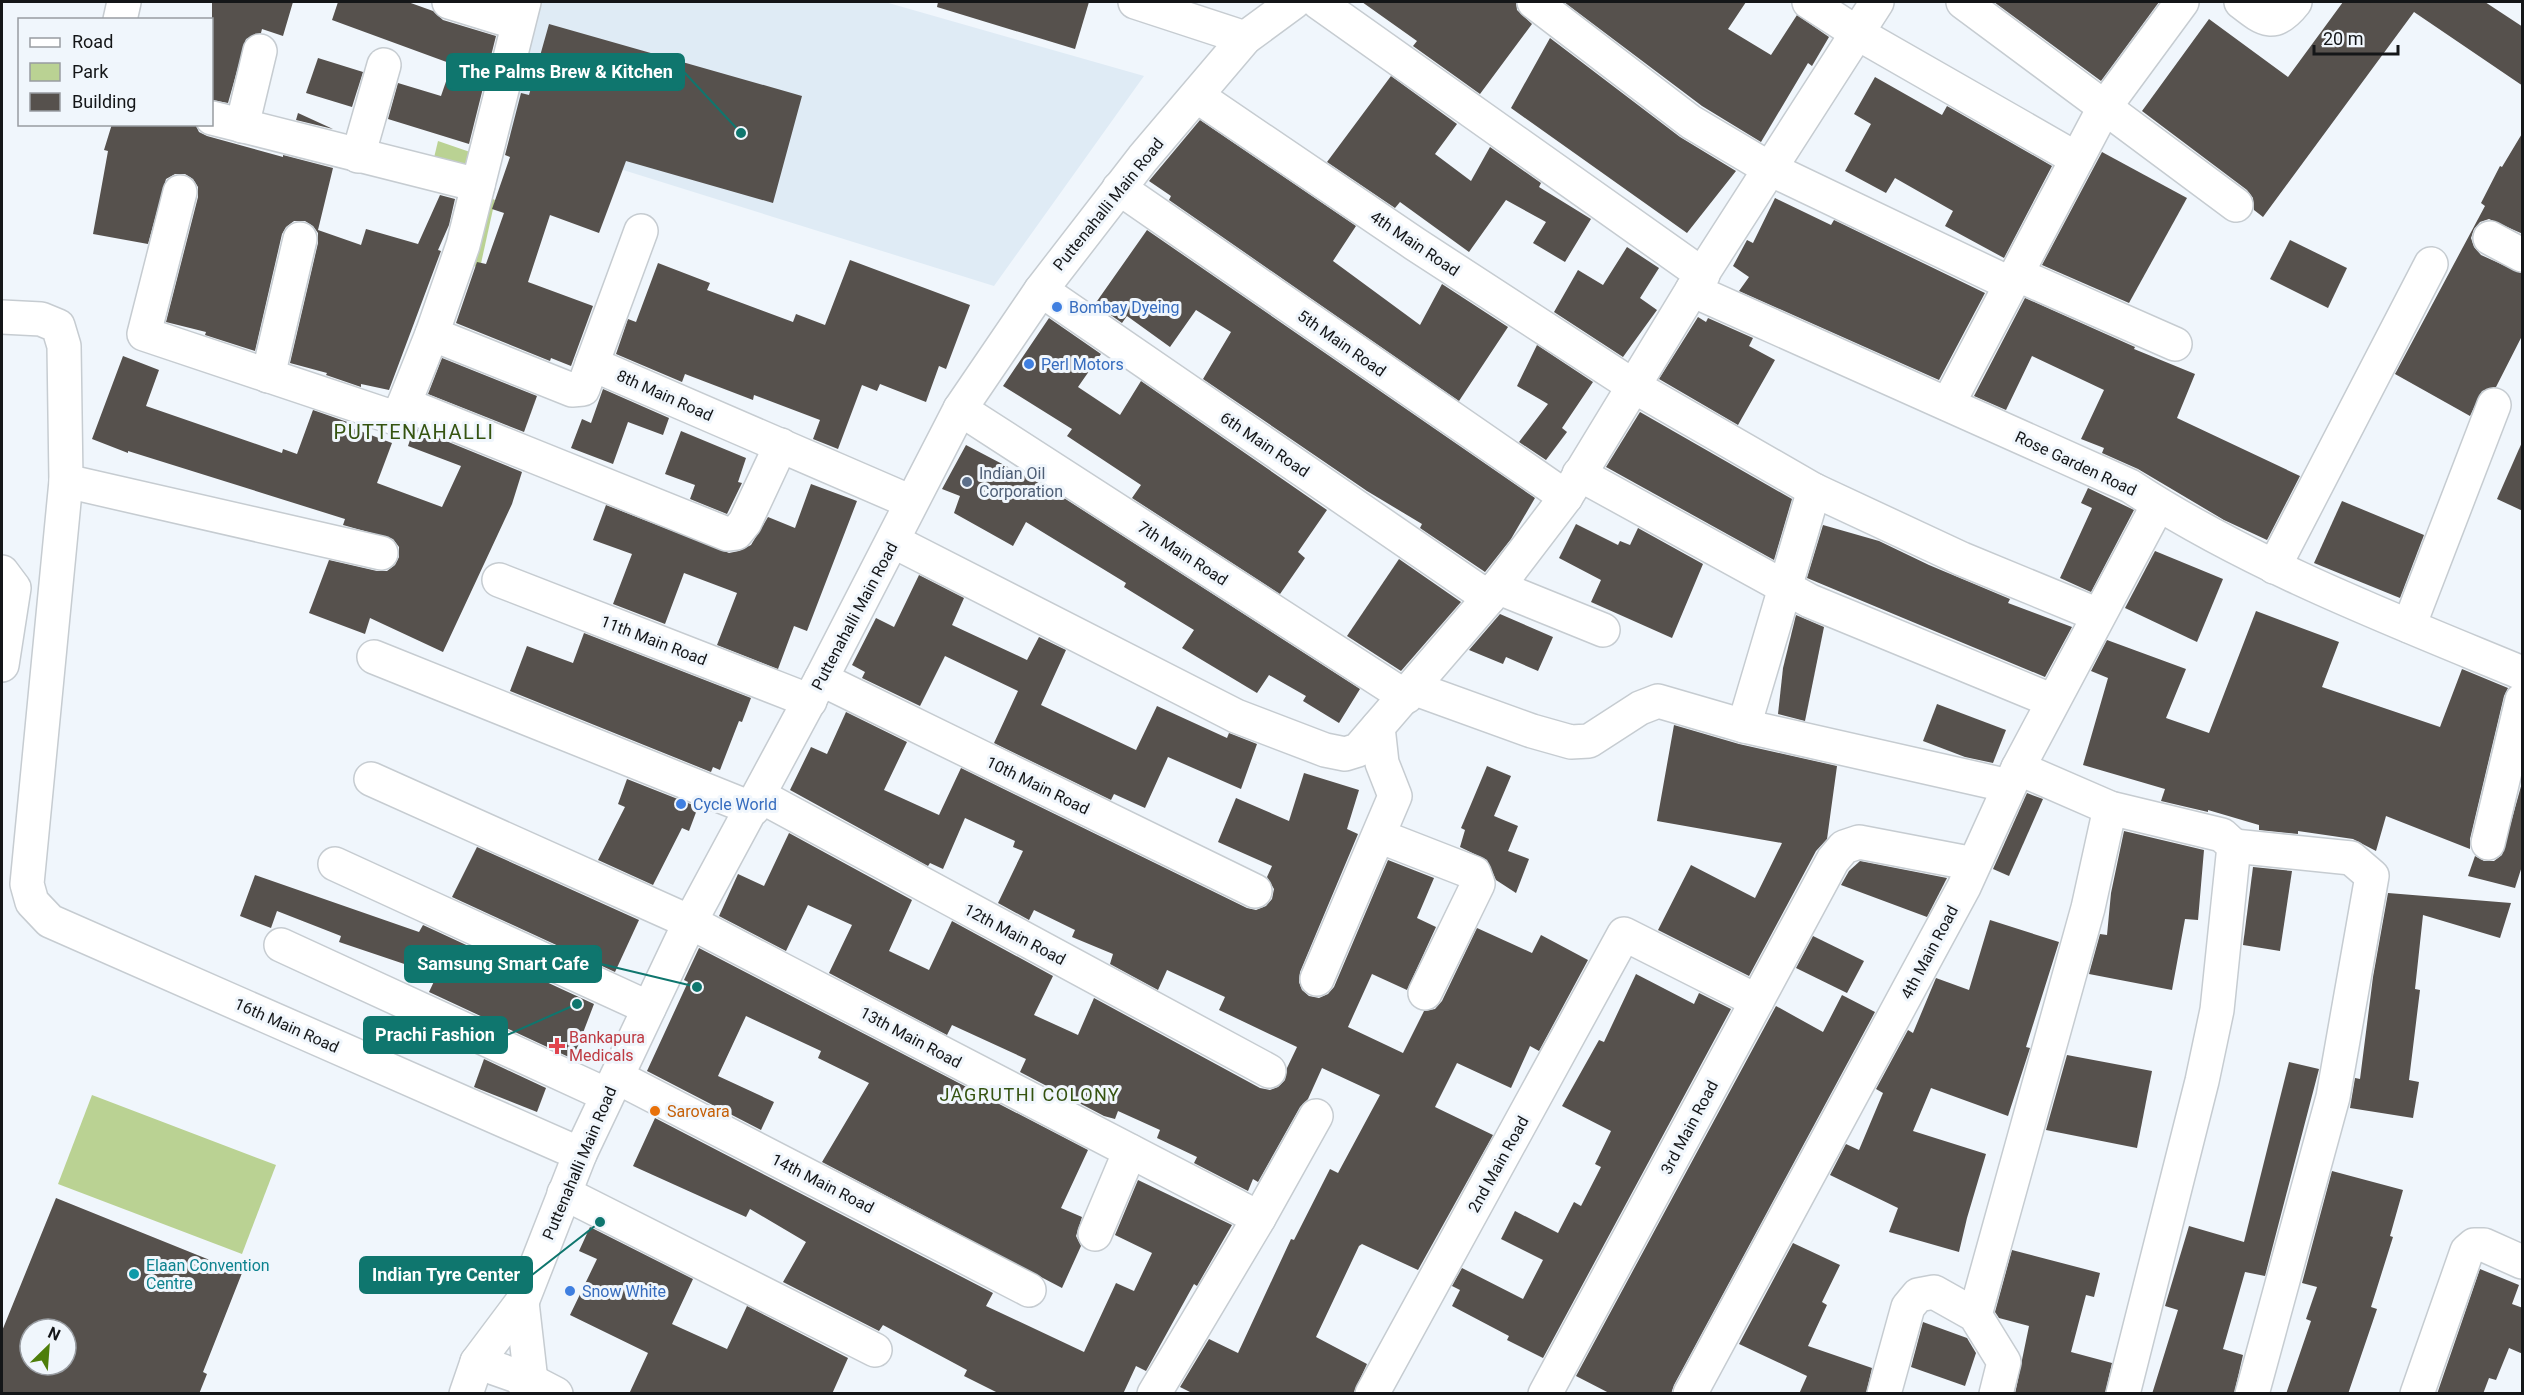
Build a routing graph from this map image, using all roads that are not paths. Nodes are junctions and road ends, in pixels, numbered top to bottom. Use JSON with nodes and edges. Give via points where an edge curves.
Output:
{"nodes":[{"id":1,"x":124,"y":2,"type":"edge"},
{"id":2,"x":449,"y":2,"type":"edge"},
{"id":3,"x":1135,"y":2,"type":"edge"},
{"id":4,"x":1294,"y":2,"type":"edge"},
{"id":5,"x":1318,"y":2,"type":"edge"},
{"id":6,"x":1534,"y":2,"type":"edge"},
{"id":7,"x":1809,"y":2,"type":"edge"},
{"id":8,"x":1877,"y":2,"type":"edge"},
{"id":9,"x":1963,"y":2,"type":"edge"},
{"id":10,"x":2182,"y":2,"type":"edge"},
{"id":11,"x":2241,"y":2,"type":"edge"},
{"id":12,"x":2295,"y":2,"type":"edge"},
{"id":13,"x":521,"y":12,"type":"edge"},
{"id":14,"x":120,"y":18,"type":"edge"},
{"id":15,"x":1857,"y":33,"type":"junction"},
{"id":16,"x":1245,"y":38,"type":"junction"},
{"id":17,"x":260,"y":51,"type":"dead end"},
{"id":18,"x":384,"y":65,"type":"dead end"},
{"id":19,"x":1197,"y":96,"type":"junction"},
{"id":20,"x":2104,"y":108,"type":"junction"},
{"id":21,"x":227,"y":122,"type":"edge"},
{"id":22,"x":358,"y":156,"type":"junction"},
{"id":23,"x":2077,"y":159,"type":"junction"},
{"id":24,"x":1770,"y":169,"type":"junction"},
{"id":25,"x":478,"y":185,"type":"junction"},
{"id":26,"x":1119,"y":189,"type":"junction"},
{"id":27,"x":180,"y":192,"type":"dead end"},
{"id":28,"x":2236,"y":204,"type":"dead end"},
{"id":29,"x":641,"y":231,"type":"dead end"},
{"id":30,"x":2490,"y":237,"type":"dead end"},
{"id":31,"x":300,"y":239,"type":"dead end"},
{"id":32,"x":2523,"y":255,"type":"edge"},
{"id":33,"x":2431,"y":264,"type":"dead end"},
{"id":34,"x":2013,"y":279,"type":"junction"},
{"id":35,"x":1698,"y":282,"type":"junction"},
{"id":36,"x":1041,"y":290,"type":"junction"},
{"id":37,"x":2,"y":317,"type":"edge"},
{"id":38,"x":432,"y":334,"type":"junction"},
{"id":39,"x":2175,"y":344,"type":"dead end"},
{"id":40,"x":592,"y":363,"type":"junction"},
{"id":41,"x":268,"y":376,"type":"junction"},
{"id":42,"x":1635,"y":387,"type":"junction"},
{"id":43,"x":404,"y":404,"type":"junction"},
{"id":44,"x":1948,"y":404,"type":"junction"},
{"id":45,"x":2494,"y":405,"type":"dead end"},
{"id":46,"x":960,"y":409,"type":"junction"},
{"id":47,"x":781,"y":445,"type":"junction"},
{"id":48,"x":66,"y":481,"type":"junction"},
{"id":49,"x":1572,"y":485,"type":"junction"},
{"id":50,"x":1814,"y":490,"type":"junction"},
{"id":51,"x":911,"y":502,"type":"junction"},
{"id":52,"x":2158,"y":505,"type":"junction"},
{"id":53,"x":893,"y":541,"type":"junction"},
{"id":54,"x":381,"y":554,"type":"dead end"},
{"id":55,"x":2274,"y":567,"type":"junction"},
{"id":56,"x":2,"y":572,"type":"edge"},
{"id":57,"x":499,"y":580,"type":"dead end"},
{"id":58,"x":1785,"y":587,"type":"junction"},
{"id":59,"x":1493,"y":592,"type":"junction"},
{"id":60,"x":2098,"y":615,"type":"junction"},
{"id":61,"x":2409,"y":626,"type":"junction"},
{"id":62,"x":1603,"y":630,"type":"dead end"},
{"id":63,"x":374,"y":657,"type":"dead end"},
{"id":64,"x":2,"y":664,"type":"edge"},
{"id":65,"x":2523,"y":672,"type":"edge"},
{"id":66,"x":815,"y":690,"type":"junction"},
{"id":67,"x":1409,"y":692,"type":"junction"},
{"id":68,"x":2523,"y":700,"type":"edge"},
{"id":69,"x":2053,"y":701,"type":"junction"},
{"id":70,"x":1744,"y":726,"type":"junction"},
{"id":71,"x":1378,"y":727,"type":"junction"},
{"id":72,"x":2014,"y":777,"type":"junction"},
{"id":73,"x":371,"y":779,"type":"dead end"},
{"id":74,"x":756,"y":802,"type":"junction"},
{"id":75,"x":2110,"y":808,"type":"junction"},
{"id":76,"x":1379,"y":836,"type":"junction"},
{"id":77,"x":2488,"y":843,"type":"dead end"},
{"id":78,"x":2234,"y":846,"type":"junction"},
{"id":79,"x":335,"y":864,"type":"dead end"},
{"id":80,"x":1974,"y":864,"type":"junction"},
{"id":81,"x":1255,"y":891,"type":"dead end"},
{"id":82,"x":690,"y":922,"type":"junction"},
{"id":83,"x":281,"y":945,"type":"dead end"},
{"id":84,"x":1317,"y":979,"type":"dead end"},
{"id":85,"x":1425,"y":993,"type":"dead end"},
{"id":86,"x":1757,"y":1001,"type":"junction"},
{"id":87,"x":649,"y":1008,"type":"junction"},
{"id":88,"x":1269,"y":1071,"type":"dead end"},
{"id":89,"x":612,"y":1086,"type":"junction"},
{"id":90,"x":1316,"y":1116,"type":"dead end"},
{"id":91,"x":1130,"y":1151,"type":"junction"},
{"id":92,"x":580,"y":1154,"type":"junction"},
{"id":93,"x":564,"y":1193,"type":"junction"},
{"id":94,"x":1259,"y":1218,"type":"junction"},
{"id":95,"x":1095,"y":1234,"type":"dead end"},
{"id":96,"x":2523,"y":1262,"type":"edge"},
{"id":97,"x":1029,"y":1290,"type":"dead end"},
{"id":98,"x":522,"y":1302,"type":"junction"},
{"id":99,"x":1975,"y":1315,"type":"junction"},
{"id":100,"x":875,"y":1350,"type":"dead end"},
{"id":101,"x":477,"y":1362,"type":"junction"},
{"id":102,"x":538,"y":1389,"type":"edge"},
{"id":103,"x":466,"y":1394,"type":"edge"},
{"id":104,"x":1154,"y":1394,"type":"edge"},
{"id":105,"x":1372,"y":1394,"type":"edge"},
{"id":106,"x":1545,"y":1394,"type":"edge"},
{"id":107,"x":1690,"y":1394,"type":"edge"},
{"id":108,"x":1884,"y":1394,"type":"edge"},
{"id":109,"x":1996,"y":1394,"type":"edge"},
{"id":110,"x":2123,"y":1394,"type":"edge"},
{"id":111,"x":2252,"y":1394,"type":"edge"},
{"id":112,"x":2417,"y":1394,"type":"edge"}],
"edges":[{"from":1,"to":14,"type":"street"},
{"from":2,"to":13,"type":"street"},
{"from":3,"to":16,"type":"street"},
{"from":4,"to":16,"type":"street","name":"Puttenahalli Main Road"},
{"from":5,"to":35,"type":"street","name":"Rose Garden Road"},
{"from":6,"to":24,"type":"street","via":[[1691,122]]},
{"from":7,"to":15,"type":"street"},
{"from":8,"to":15,"type":"street"},
{"from":9,"to":20,"type":"street"},
{"from":10,"to":20,"type":"street"},
{"from":11,"to":12,"type":"street","via":[[2262,18],[2273,20],[2284,16]]},
{"from":13,"to":25,"type":"street"},
{"from":15,"to":23,"type":"street"},
{"from":15,"to":24,"type":"street"},
{"from":16,"to":19,"type":"street","name":"Puttenahalli Main Road"},
{"from":17,"to":21,"type":"street"},
{"from":18,"to":22,"type":"street"},
{"from":19,"to":26,"type":"street","name":"Puttenahalli Main Road"},
{"from":19,"to":42,"type":"street","name":"4th Main Road"},
{"from":20,"to":23,"type":"street"},
{"from":20,"to":28,"type":"street"},
{"from":21,"to":22,"type":"street"},
{"from":22,"to":25,"type":"street"},
{"from":23,"to":34,"type":"street"},
{"from":24,"to":34,"type":"street"},
{"from":24,"to":35,"type":"street"},
{"from":25,"to":38,"type":"street","via":[[463,245]]},
{"from":26,"to":36,"type":"street","name":"Puttenahalli Main Road"},
{"from":26,"to":49,"type":"street","name":"5th Main Road"},
{"from":27,"to":41,"type":"street","via":[[144,334]]},
{"from":29,"to":40,"type":"street"},
{"from":30,"to":32,"type":"street"},
{"from":31,"to":41,"type":"street"},
{"from":33,"to":55,"type":"street"},
{"from":34,"to":39,"type":"street"},
{"from":34,"to":44,"type":"street"},
{"from":35,"to":42,"type":"street"},
{"from":35,"to":44,"type":"street","name":"Rose Garden Road"},
{"from":36,"to":46,"type":"street","name":"Puttenahalli Main Road"},
{"from":36,"to":59,"type":"street","name":"6th Main Road"},
{"from":37,"to":48,"type":"street","name":"16th Main Road","via":[[41,319],[58,326],[64,346]]},
{"from":38,"to":40,"type":"street","via":[[572,390],[583,389]]},
{"from":38,"to":43,"type":"street"},
{"from":40,"to":47,"type":"street","name":"8th Main Road"},
{"from":41,"to":43,"type":"street","via":[[398,420]]},
{"from":42,"to":49,"type":"street"},
{"from":42,"to":50,"type":"street","name":"4th Main Road"},
{"from":43,"to":47,"type":"street","via":[[727,534],[736,533],[745,522]]},
{"from":44,"to":52,"type":"street","name":"Rose Garden Road","via":[[2130,486]]},
{"from":45,"to":61,"type":"street"},
{"from":46,"to":51,"type":"street","name":"Puttenahalli Main Road"},
{"from":46,"to":67,"type":"street","name":"7th Main Road"},
{"from":47,"to":51,"type":"street","name":"8th Main Road"},
{"from":48,"to":54,"type":"street"},
{"from":48,"to":92,"type":"street","name":"16th Main Road","via":[[27,884],[32,902],[50,921]]},
{"from":49,"to":58,"type":"street","name":"5th Main Road"},
{"from":49,"to":59,"type":"street"},
{"from":50,"to":58,"type":"street"},
{"from":50,"to":60,"type":"street","name":"4th Main Road","via":[[1962,559]]},
{"from":51,"to":53,"type":"street","name":"Puttenahalli Main Road"},
{"from":52,"to":55,"type":"street","name":"Rose Garden Road"},
{"from":52,"to":60,"type":"street","name":"4th Main Road"},
{"from":53,"to":66,"type":"street","name":"Puttenahalli Main Road"},
{"from":53,"to":71,"type":"street","via":[[1236,716],[1345,754],[1358,750]]},
{"from":55,"to":61,"type":"street","name":"Rose Garden Road"},
{"from":56,"to":64,"type":"street","via":[[14,588]]},
{"from":57,"to":66,"type":"street","name":"11th Main Road"},
{"from":58,"to":69,"type":"street","name":"5th Main Road","via":[[1821,606]]},
{"from":58,"to":70,"type":"street"},
{"from":59,"to":62,"type":"street","name":"6th Main Road"},
{"from":59,"to":67,"type":"street"},
{"from":60,"to":69,"type":"street","name":"4th Main Road"},
{"from":61,"to":65,"type":"street","name":"Rose Garden Road"},
{"from":63,"to":74,"type":"street","name":"12th Main Road"},
{"from":66,"to":74,"type":"street","name":"Puttenahalli Main Road"},
{"from":66,"to":81,"type":"street","name":"10th Main Road"},
{"from":67,"to":70,"type":"street","name":"7th Main Road","via":[[1571,742],[1589,741],[1658,701]]},
{"from":67,"to":71,"type":"street"},
{"from":68,"to":77,"type":"street"},
{"from":69,"to":72,"type":"street","name":"4th Main Road"},
{"from":70,"to":72,"type":"street","name":"7th Main Road"},
{"from":71,"to":76,"type":"street","via":[[1382,763],[1395,796]]},
{"from":72,"to":75,"type":"street","name":"7th Main Road"},
{"from":72,"to":80,"type":"street","name":"4th Main Road"},
{"from":73,"to":82,"type":"street","name":"13th Main Road"},
{"from":74,"to":82,"type":"street","name":"Puttenahalli Main Road"},
{"from":74,"to":88,"type":"street","name":"12th Main Road"},
{"from":75,"to":78,"type":"street","name":"7th Main Road","via":[[2222,835]]},
{"from":75,"to":99,"type":"street","via":[[2088,908]]},
{"from":76,"to":84,"type":"street"},
{"from":76,"to":85,"type":"street","via":[[1474,873],[1478,884]]},
{"from":78,"to":110,"type":"street","via":[[2217,1010]]},
{"from":78,"to":111,"type":"street","via":[[2351,858],[2372,876],[2333,1097]]},
{"from":79,"to":87,"type":"street"},
{"from":80,"to":86,"type":"street","name":"3rd Main Road","via":[[1859,842],[1844,848],[1833,860]]},
{"from":80,"to":107,"type":"street","name":"4th Main Road"},
{"from":82,"to":87,"type":"street","name":"Puttenahalli Main Road"},
{"from":82,"to":91,"type":"street","name":"13th Main Road"},
{"from":83,"to":89,"type":"street","name":"14th Main Road"},
{"from":86,"to":105,"type":"street","name":"2nd Main Road","via":[[1624,934]]},
{"from":86,"to":106,"type":"street","name":"3rd Main Road"},
{"from":87,"to":89,"type":"street","name":"Puttenahalli Main Road"},
{"from":89,"to":92,"type":"street","name":"Puttenahalli Main Road"},
{"from":89,"to":97,"type":"street","name":"14th Main Road"},
{"from":90,"to":94,"type":"street"},
{"from":91,"to":94,"type":"street","name":"13th Main Road"},
{"from":91,"to":95,"type":"street"},
{"from":92,"to":93,"type":"street","name":"Puttenahalli Main Road"},
{"from":93,"to":98,"type":"street","name":"Puttenahalli Main Road"},
{"from":93,"to":100,"type":"street"},
{"from":94,"to":104,"type":"street"},
{"from":96,"to":112,"type":"street","via":[[2484,1245],[2474,1245],[2467,1251]]},
{"from":98,"to":101,"type":"street"},
{"from":98,"to":102,"type":"street"},
{"from":99,"to":108,"type":"street","via":[[1934,1292],[1918,1295],[1908,1307]]},
{"from":99,"to":109,"type":"street","via":[[2004,1362]]},
{"from":101,"to":102,"type":"street"},
{"from":101,"to":103,"type":"street"}]}
